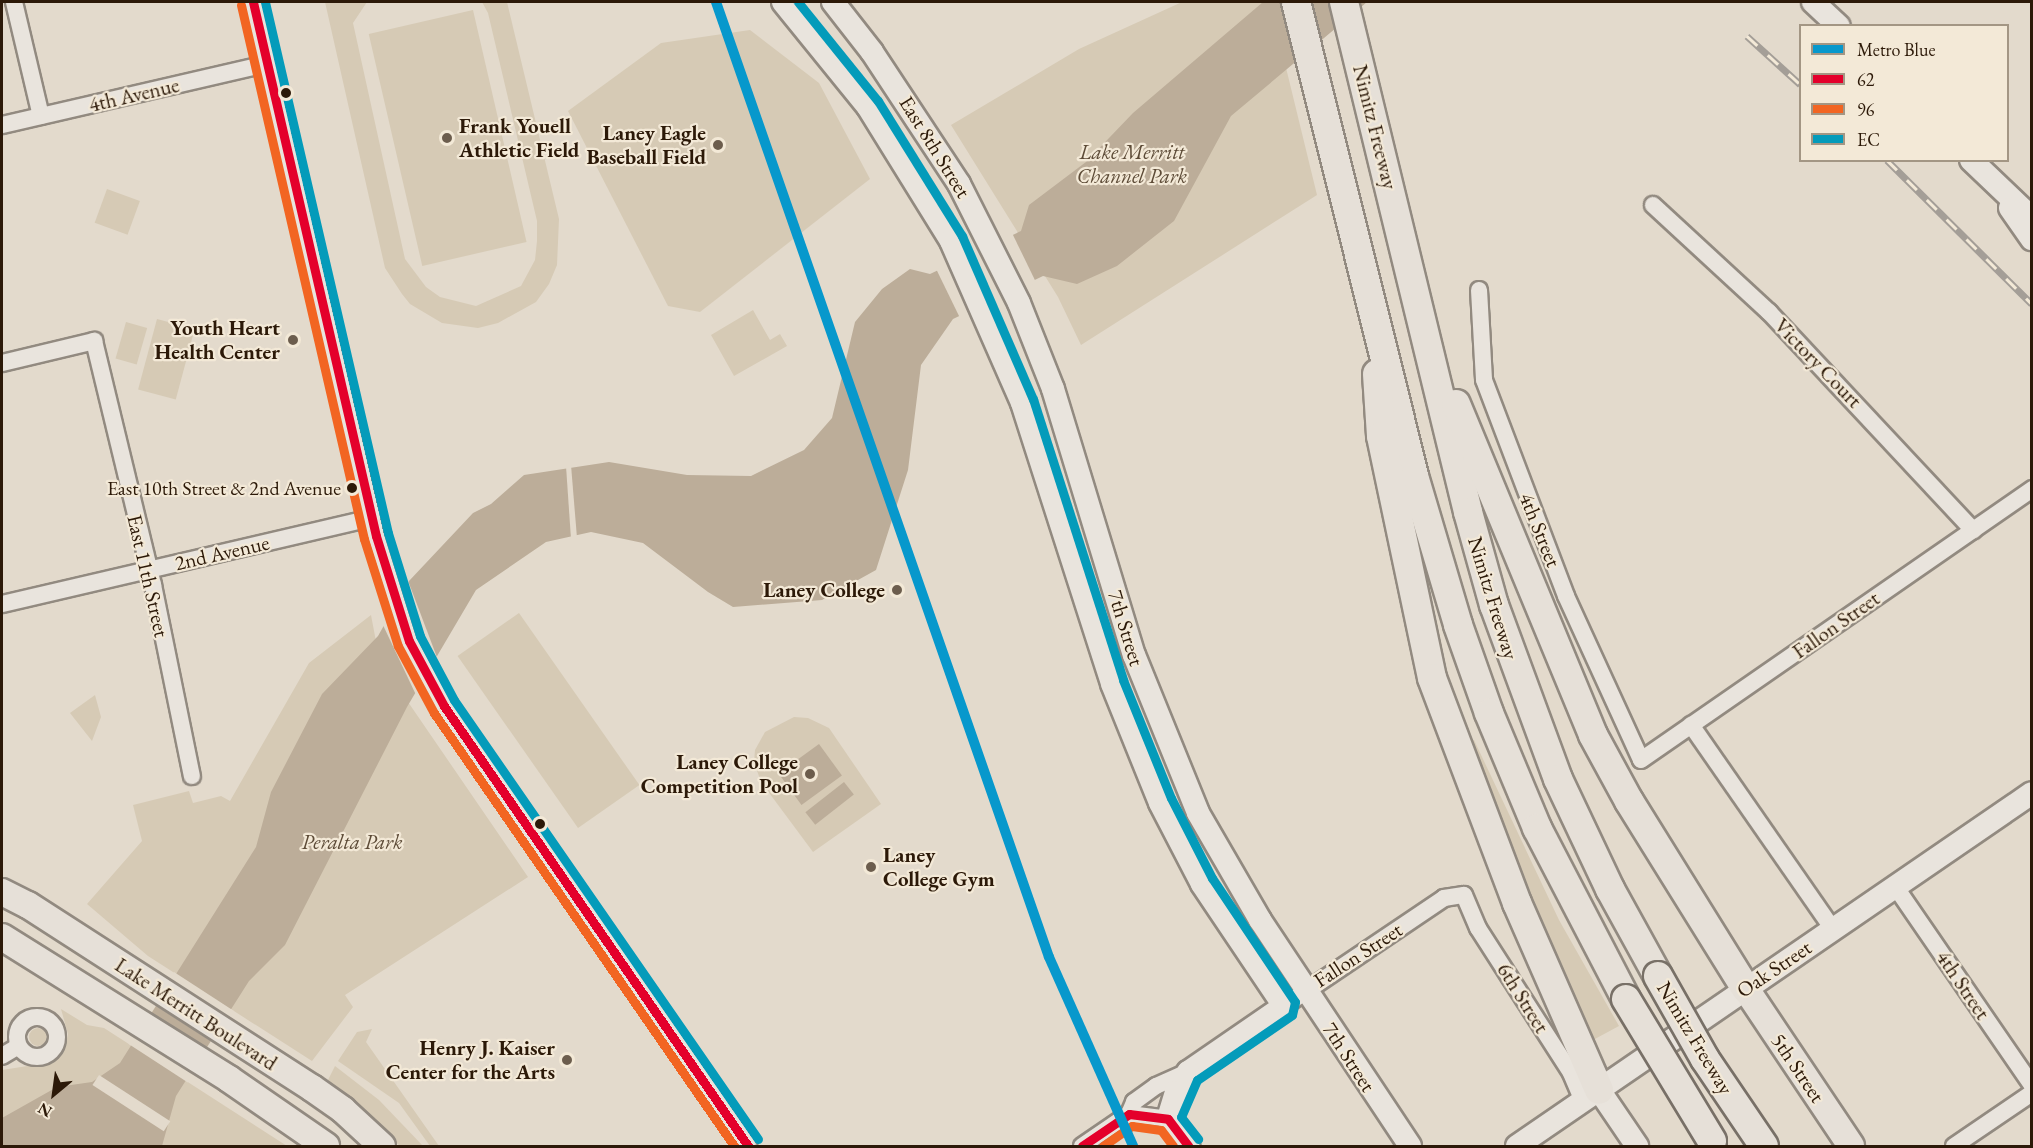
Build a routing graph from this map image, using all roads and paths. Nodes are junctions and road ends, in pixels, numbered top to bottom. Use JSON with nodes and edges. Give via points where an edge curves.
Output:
{"nodes":[{"id":1,"x":14,"y":2,"type":"edge"},
{"id":2,"x":253,"y":2,"type":"edge"},
{"id":3,"x":783,"y":2,"type":"edge"},
{"id":4,"x":833,"y":2,"type":"edge"},
{"id":5,"x":1296,"y":2,"type":"edge"},
{"id":6,"x":1344,"y":2,"type":"edge"},
{"id":7,"x":1813,"y":2,"type":"edge"},
{"id":8,"x":1838,"y":24,"type":"edge"},
{"id":9,"x":267,"y":64,"type":"junction"},
{"id":10,"x":41,"y":116,"type":"junction"},
{"id":11,"x":2,"y":125,"type":"edge"},
{"id":12,"x":1973,"y":162,"type":"edge"},
{"id":13,"x":1996,"y":187,"type":"junction"},
{"id":14,"x":1653,"y":205,"type":"dead end"},
{"id":15,"x":2031,"y":218,"type":"edge"},
{"id":16,"x":2031,"y":239,"type":"edge"},
{"id":17,"x":1479,"y":290,"type":"dead end"},
{"id":18,"x":1019,"y":303,"type":"joint"},
{"id":19,"x":1422,"y":319,"type":"junction"},
{"id":20,"x":989,"y":322,"type":"joint"},
{"id":21,"x":1377,"y":330,"type":"junction"},
{"id":22,"x":2,"y":363,"type":"edge"},
{"id":23,"x":2031,"y":489,"type":"edge"},
{"id":24,"x":372,"y":518,"type":"junction"},
{"id":25,"x":1973,"y":530,"type":"junction"},
{"id":26,"x":147,"y":570,"type":"junction"},
{"id":27,"x":2,"y":604,"type":"edge"},
{"id":28,"x":1691,"y":725,"type":"junction"},
{"id":29,"x":1641,"y":759,"type":"joint"},
{"id":30,"x":192,"y":776,"type":"dead end"},
{"id":31,"x":2031,"y":793,"type":"edge"},
{"id":32,"x":1895,"y":886,"type":"junction"},
{"id":33,"x":2,"y":892,"type":"edge"},
{"id":34,"x":1464,"y":895,"type":"joint"},
{"id":35,"x":1833,"y":929,"type":"junction"},
{"id":36,"x":2,"y":937,"type":"edge"},
{"id":37,"x":1307,"y":989,"type":"junction"},
{"id":38,"x":1746,"y":989,"type":"junction"},
{"id":39,"x":1278,"y":1010,"type":"junction"},
{"id":40,"x":17,"y":1047,"type":"dead end"},
{"id":41,"x":2,"y":1056,"type":"edge"},
{"id":42,"x":1188,"y":1072,"type":"junction"},
{"id":43,"x":2031,"y":1084,"type":"edge"},
{"id":44,"x":2031,"y":1093,"type":"edge"},
{"id":45,"x":1591,"y":1095,"type":"junction"},
{"id":46,"x":1376,"y":1098,"type":"junction"},
{"id":47,"x":1129,"y":1114,"type":"junction"},
{"id":48,"x":1168,"y":1119,"type":"junction"},
{"id":49,"x":1714,"y":1145,"type":"edge"},
{"id":50,"x":326,"y":1146,"type":"edge"},
{"id":51,"x":382,"y":1146,"type":"edge"},
{"id":52,"x":748,"y":1146,"type":"edge"},
{"id":53,"x":1082,"y":1146,"type":"edge"},
{"id":54,"x":1188,"y":1146,"type":"edge"},
{"id":55,"x":1410,"y":1146,"type":"edge"},
{"id":56,"x":1517,"y":1146,"type":"edge"},
{"id":57,"x":1637,"y":1146,"type":"edge"},
{"id":58,"x":1764,"y":1146,"type":"edge"},
{"id":59,"x":1851,"y":1146,"type":"edge"},
{"id":60,"x":1954,"y":1146,"type":"edge"}],
"edges":[{"from":1,"to":10,"type":"street"},
{"from":2,"to":9,"type":"street"},
{"from":3,"to":20,"type":"main road","name":"East 8th Street","via":[[868,107],[951,241]]},
{"from":4,"to":18,"type":"main road","name":"East 8th Street","via":[[923,126],[981,224]]},
{"from":5,"to":21,"type":"highway","name":"Nimitz Freeway"},
{"from":6,"to":19,"type":"highway","name":"Nimitz Freeway"},
{"from":7,"to":8,"type":"main road"},
{"from":9,"to":10,"type":"street","name":"4th Avenue"},
{"from":9,"to":24,"type":"street"},
{"from":10,"to":11,"type":"street","name":"4th Avenue"},
{"from":12,"to":13,"type":"main road"},
{"from":13,"to":15,"type":"main road"},
{"from":13,"to":16,"type":"main road"},
{"from":14,"to":25,"type":"street","name":"Victory Court","via":[[1769,312]]},
{"from":17,"to":29,"type":"street","name":"4th Street","via":[[1484,380],[1566,596]]},
{"from":18,"to":37,"type":"main road","name":"7th Street","via":[[1053,389],[1134,655],[1164,735],[1198,813],[1232,875]]},
{"from":19,"to":38,"type":"highway","via":[[1593,735],[1629,801]]},
{"from":19,"to":58,"type":"highway","name":"Nimitz Freeway","bridge":true,"via":[[1470,522],[1514,666],[1583,833],[1658,976],[1706,1059]]},
{"from":20,"to":39,"type":"main road","name":"7th Street","via":[[1023,403],[1112,684],[1160,803],[1202,884]]},
{"from":21,"to":45,"type":"highway","via":[[1381,436],[1432,678]]},
{"from":21,"to":49,"type":"highway","name":"Nimitz Freeway","bridge":true,"via":[[1431,536],[1478,684],[1537,828],[1626,999]]},
{"from":22,"to":26,"type":"street","name":"East 11th Street","via":[[94,341]]},
{"from":23,"to":25,"type":"street","name":"Fallon Street"},
{"from":24,"to":26,"type":"street","name":"2nd Avenue"},
{"from":24,"to":52,"type":"street","via":[[409,642],[427,679]]},
{"from":25,"to":28,"type":"street","name":"Fallon Street"},
{"from":26,"to":27,"type":"street","name":"2nd Avenue"},
{"from":26,"to":30,"type":"street","name":"East 11th Street"},
{"from":28,"to":29,"type":"street","name":"Fallon Street"},
{"from":28,"to":35,"type":"street"},
{"from":31,"to":32,"type":"main road","name":"Oak Street"},
{"from":32,"to":35,"type":"main road","name":"Oak Street"},
{"from":32,"to":43,"type":"street","name":"4th Street"},
{"from":33,"to":51,"type":"main road","name":"Lake Merritt Boulevard","via":[[28,905],[343,1110]]},
{"from":34,"to":37,"type":"street","name":"Fallon Street","via":[[1444,898]]},
{"from":34,"to":45,"type":"street","name":"6th Street","via":[[1478,928],[1571,1073]]},
{"from":35,"to":38,"type":"main road","name":"Oak Street"},
{"from":36,"to":50,"type":"main road","name":"Lake Merritt Boulevard","via":[[229,1079]]},
{"from":37,"to":39,"type":"street","name":"Fallon Street"},
{"from":37,"to":46,"type":"main road","name":"7th Street"},
{"from":38,"to":45,"type":"main road","name":"Oak Street"},
{"from":38,"to":59,"type":"main road","name":"5th Street"},
{"from":39,"to":42,"type":"main road","name":"Fallon Street"},
{"from":39,"to":46,"type":"main road","via":[[1299,1014],[1314,1023]]},
{"from":40,"to":41,"type":"street"},
{"from":42,"to":47,"type":"street","name":"Fallon Street","via":[[1165,1081],[1134,1102]]},
{"from":42,"to":48,"type":"main road","via":[[1176,1092]]},
{"from":44,"to":60,"type":"street"},
{"from":45,"to":56,"type":"main road","name":"Oak Street"},
{"from":45,"to":57,"type":"main road","name":"6th Street"},
{"from":46,"to":55,"type":"main road","name":"7th Street"},
{"from":47,"to":48,"type":"street","via":[[1139,1119]]},
{"from":47,"to":53,"type":"street","name":"Fallon Street"},
{"from":48,"to":54,"type":"main road"}]}
